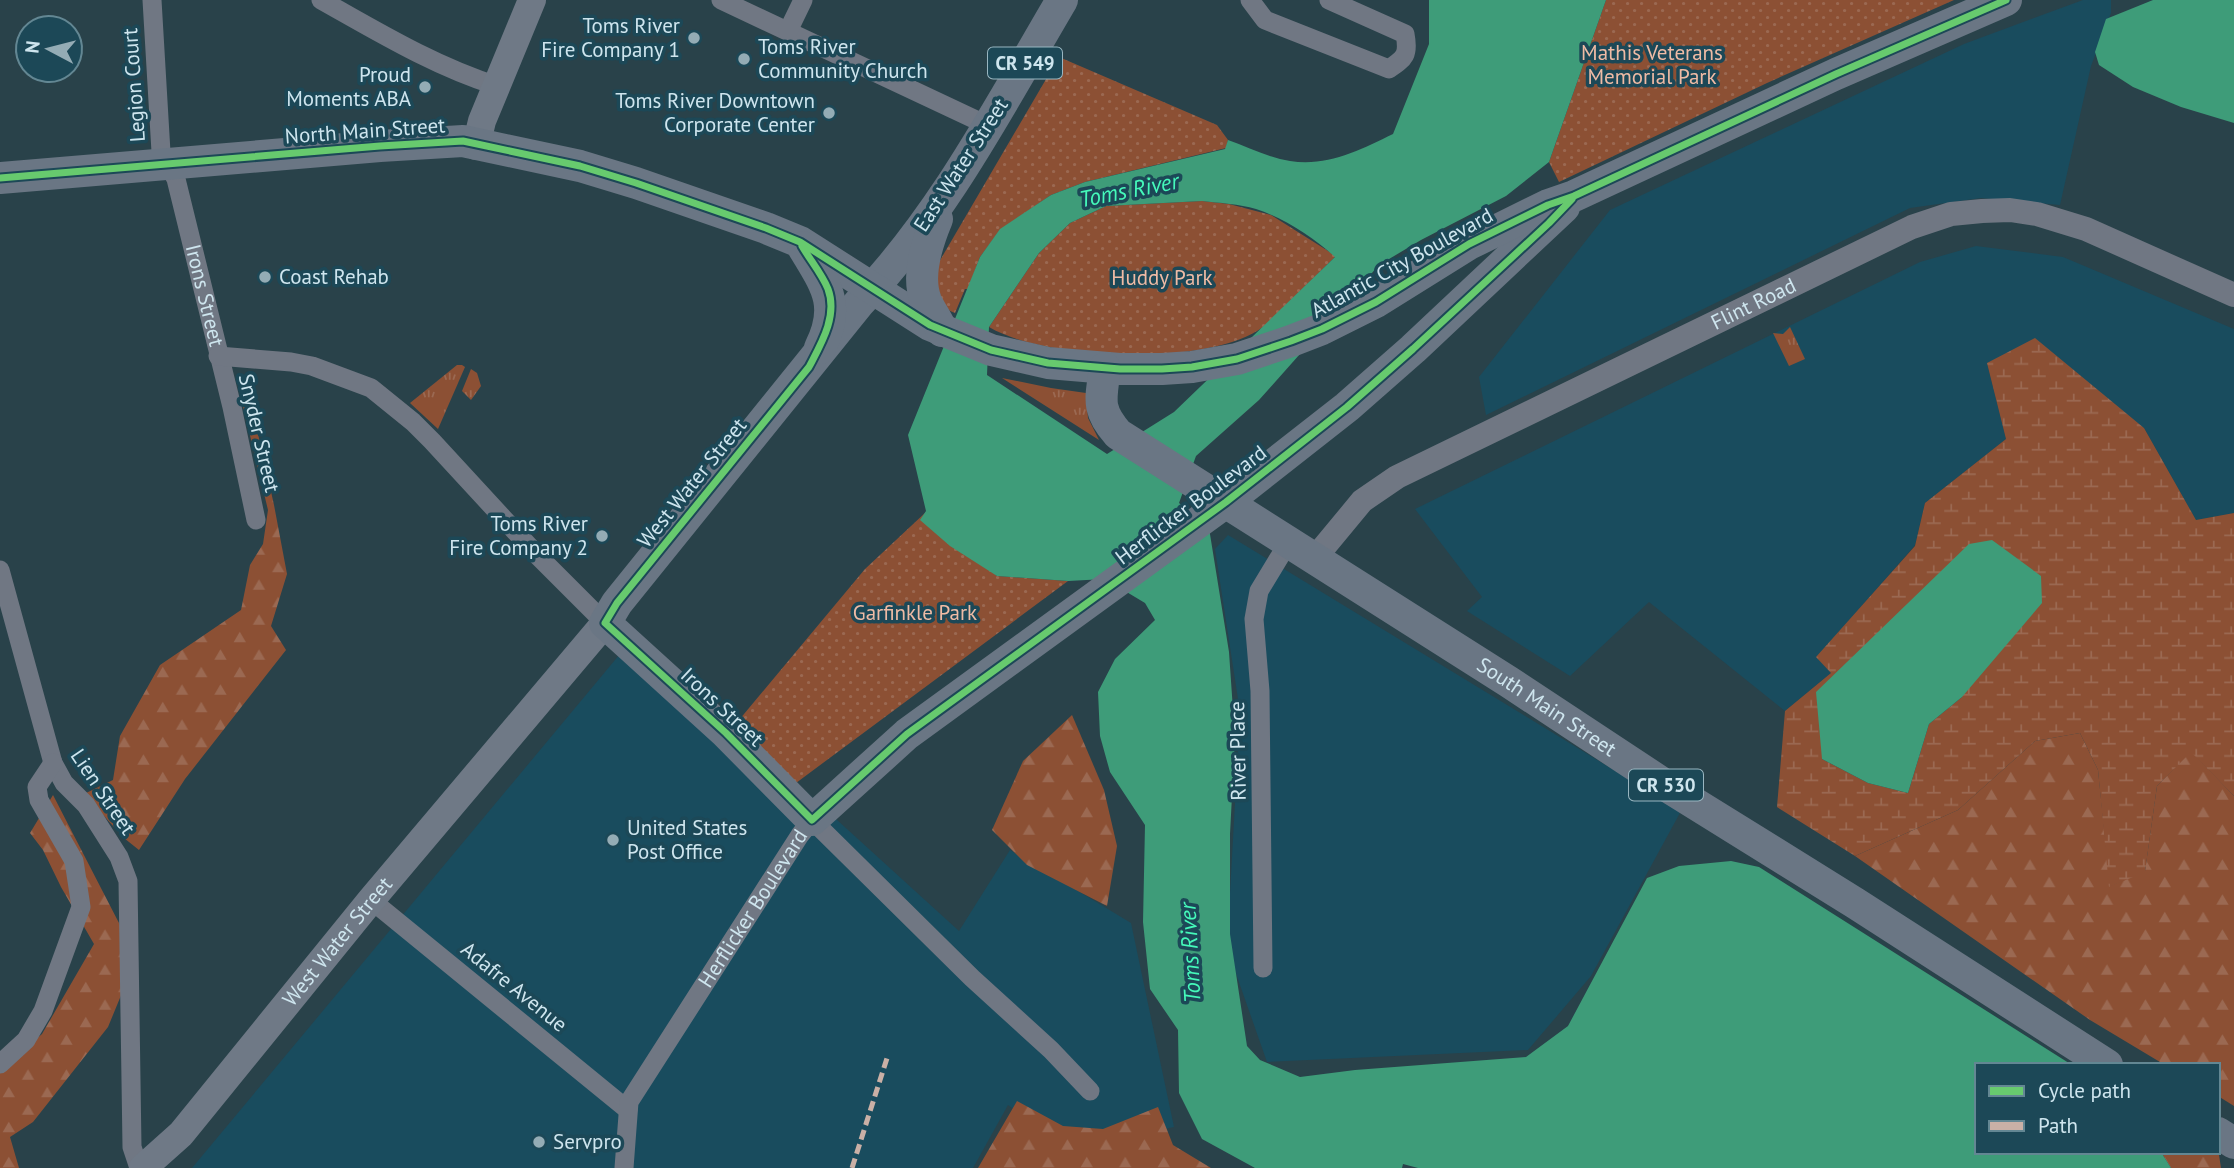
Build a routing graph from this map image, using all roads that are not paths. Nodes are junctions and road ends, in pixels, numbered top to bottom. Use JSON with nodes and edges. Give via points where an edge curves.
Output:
{"nodes":[{"id":1,"x":152,"y":0,"type":"edge"},
{"id":2,"x":321,"y":0,"type":"edge"},
{"id":3,"x":531,"y":0,"type":"edge"},
{"id":4,"x":721,"y":0,"type":"edge"},
{"id":5,"x":803,"y":0,"type":"edge"},
{"id":6,"x":1062,"y":0,"type":"edge"},
{"id":7,"x":1250,"y":0,"type":"edge"},
{"id":8,"x":1329,"y":0,"type":"edge"},
{"id":9,"x":2006,"y":0,"type":"edge"},
{"id":10,"x":788,"y":31,"type":"junction"},
{"id":11,"x":497,"y":86,"type":"junction"},
{"id":12,"x":989,"y":126,"type":"junction"},
{"id":13,"x":476,"y":145,"type":"junction"},
{"id":14,"x":168,"y":165,"type":"junction"},
{"id":15,"x":0,"y":178,"type":"edge"},
{"id":16,"x":951,"y":189,"type":"junction"},
{"id":17,"x":1574,"y":196,"type":"junction"},
{"id":18,"x":800,"y":242,"type":"junction"},
{"id":19,"x":873,"y":289,"type":"junction"},
{"id":20,"x":2234,"y":295,"type":"edge"},
{"id":21,"x":942,"y":331,"type":"junction"},
{"id":22,"x":218,"y":356,"type":"junction"},
{"id":23,"x":809,"y":368,"type":"junction"},
{"id":24,"x":1105,"y":368,"type":"junction"},
{"id":25,"x":1210,"y":502,"type":"junction"},
{"id":26,"x":256,"y":520,"type":"dead end"},
{"id":27,"x":1301,"y":551,"type":"junction"},
{"id":28,"x":0,"y":570,"type":"edge"},
{"id":29,"x":606,"y":622,"type":"junction"},
{"id":30,"x":53,"y":763,"type":"junction"},
{"id":31,"x":811,"y":820,"type":"junction"},
{"id":32,"x":371,"y":900,"type":"junction"},
{"id":33,"x":1263,"y":968,"type":"dead end"},
{"id":34,"x":2105,"y":1063,"type":"edge"},
{"id":35,"x":0,"y":1064,"type":"edge"},
{"id":36,"x":1090,"y":1091,"type":"dead end"},
{"id":37,"x":628,"y":1110,"type":"junction"},
{"id":38,"x":141,"y":1168,"type":"edge"},
{"id":39,"x":624,"y":1168,"type":"edge"}],
"edges":[{"from":1,"to":14,"type":"street","name":"Legion Court","via":[[161,152]]},
{"from":2,"to":11,"type":"street","via":[[445,66]]},
{"from":3,"to":11,"type":"main road"},
{"from":4,"to":10,"type":"street"},
{"from":5,"to":10,"type":"street"},
{"from":6,"to":12,"type":"main road","name":"East Water Street","number":"CR 549"},
{"from":7,"to":8,"type":"street","via":[[1265,20],[1370,64],[1389,69],[1403,60],[1408,48],[1405,34]]},
{"from":9,"to":17,"type":"main road","name":"Atlantic City Boulevard"},
{"from":10,"to":12,"type":"street"},
{"from":11,"to":13,"type":"main road"},
{"from":12,"to":16,"type":"main road","name":"East Water Street","number":"CR 549"},
{"from":13,"to":14,"type":"main road","name":"North Main Street","via":[[463,141],[380,146]]},
{"from":13,"to":18,"type":"main road","name":"North Main Street","via":[[625,179]]},
{"from":14,"to":15,"type":"main road","name":"North Main Street"},
{"from":14,"to":22,"type":"street","name":"Irons Street","via":[[176,179]]},
{"from":16,"to":19,"type":"main road","name":"East Water Street","number":"CR 549"},
{"from":16,"to":21,"type":"main road","via":[[935,224],[922,278],[926,300]]},
{"from":17,"to":24,"type":"main road","name":"Atlantic City Boulevard","via":[[1469,244],[1343,319],[1266,350],[1192,367]]},
{"from":17,"to":25,"type":"main road","name":"Herflicker Boulevard","via":[[1347,407]]},
{"from":18,"to":19,"type":"main road","name":"North Main Street"},
{"from":18,"to":23,"type":"main road","via":[[830,298],[827,333]]},
{"from":19,"to":21,"type":"main road","name":"Atlantic City Boulevard"},
{"from":19,"to":23,"type":"main road","name":"West Water Street"},
{"from":20,"to":27,"type":"street","name":"Flint Road","via":[[2086,229],[2037,214],[1951,214],[1912,227],[1397,477]]},
{"from":21,"to":24,"type":"main road","name":"Atlantic City Boulevard","via":[[991,350],[1048,363]]},
{"from":22,"to":26,"type":"street","name":"Snyder Street"},
{"from":22,"to":29,"type":"street","name":"Irons Street","via":[[312,366],[371,388],[413,422]]},
{"from":23,"to":29,"type":"main road","name":"West Water Street"},
{"from":24,"to":25,"type":"main road","name":"South Main Street","number":"CR 530","via":[[1101,398],[1105,419],[1118,434]]},
{"from":25,"to":27,"type":"main road","name":"South Main Street","number":"CR 530"},
{"from":25,"to":31,"type":"main road","name":"Herflicker Boulevard","via":[[1088,604],[907,734]]},
{"from":27,"to":33,"type":"street","name":"River Place","via":[[1259,591],[1254,619]]},
{"from":27,"to":34,"type":"main road","name":"South Main Street","number":"CR 530"},
{"from":28,"to":30,"type":"street","name":"Lien Street"},
{"from":29,"to":31,"type":"main road","name":"Irons Street","via":[[726,733]]},
{"from":29,"to":32,"type":"main road","name":"West Water Street"},
{"from":30,"to":35,"type":"street","via":[[37,787],[39,800],[74,861],[81,907],[43,1011],[26,1040]]},
{"from":30,"to":38,"type":"street","name":"Lien Street","via":[[64,783],[86,805],[119,857],[128,881],[132,1147]]},
{"from":31,"to":36,"type":"street","name":"Irons Street"},
{"from":31,"to":37,"type":"street","name":"Herflicker Boulevard"},
{"from":32,"to":37,"type":"street","name":"Adafre Avenue"},
{"from":32,"to":38,"type":"main road","name":"West Water Street","via":[[181,1134]]},
{"from":37,"to":39,"type":"street","name":"Herflicker Boulevard"}]}
